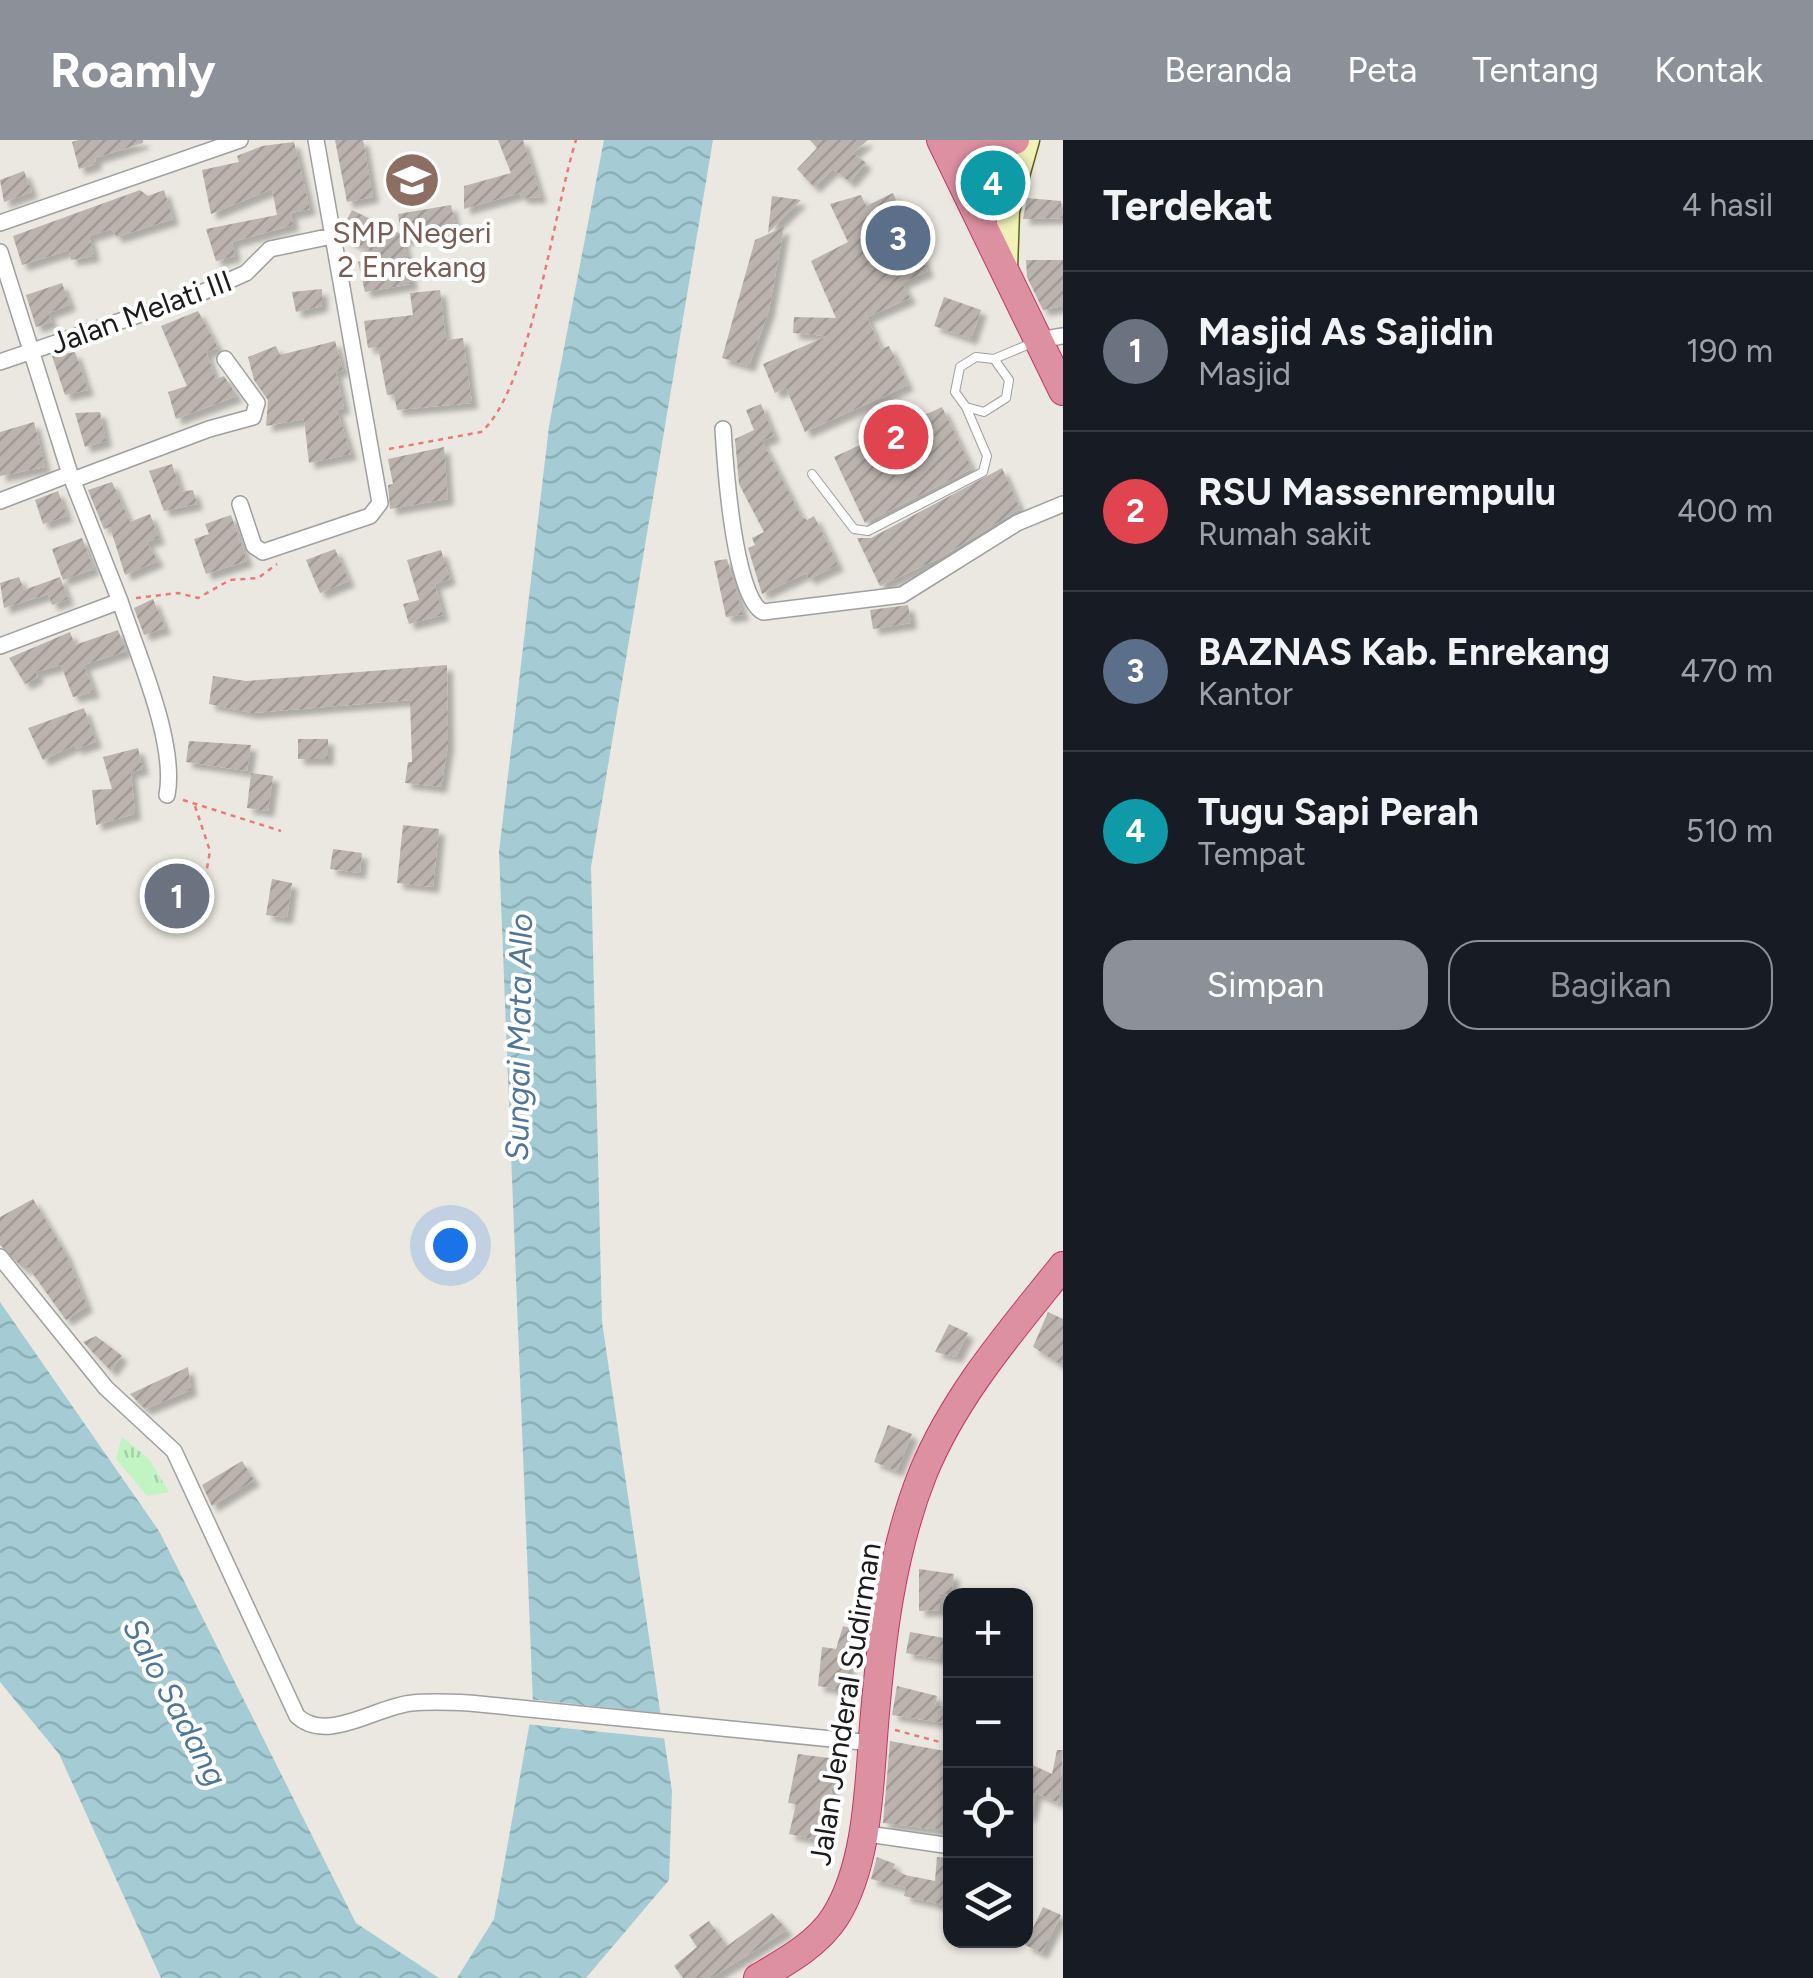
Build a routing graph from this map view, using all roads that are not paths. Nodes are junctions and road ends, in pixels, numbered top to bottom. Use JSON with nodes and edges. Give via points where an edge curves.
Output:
{"nodes":[{"id":1,"x":240,"y":140,"type":"edge"},
{"id":2,"x":316,"y":140,"type":"edge"},
{"id":3,"x":1014,"y":140,"type":"edge"},
{"id":4,"x":1028,"y":140,"type":"edge"},
{"id":5,"x":942,"y":142,"type":"edge"},
{"id":6,"x":1008,"y":211,"type":"junction"},
{"id":7,"x":978,"y":215,"type":"junction"},
{"id":8,"x":0,"y":223,"type":"edge"},
{"id":9,"x":332,"y":236,"type":"junction"},
{"id":10,"x":0,"y":252,"type":"edge"},
{"id":11,"x":1006,"y":271,"type":"junction"},
{"id":12,"x":1050,"y":338,"type":"edge"},
{"id":13,"x":28,"y":353,"type":"junction"},
{"id":14,"x":226,"y":359,"type":"dead end"},
{"id":15,"x":994,"y":359,"type":"junction"},
{"id":16,"x":0,"y":362,"type":"edge"},
{"id":17,"x":1063,"y":391,"type":"edge"},
{"id":18,"x":966,"y":407,"type":"junction"},
{"id":19,"x":724,"y":429,"type":"dead end"},
{"id":20,"x":812,"y":474,"type":"dead end"},
{"id":21,"x":71,"y":477,"type":"junction"},
{"id":22,"x":0,"y":501,"type":"edge"},
{"id":23,"x":240,"y":504,"type":"dead end"},
{"id":24,"x":1063,"y":504,"type":"edge"},
{"id":25,"x":120,"y":601,"type":"junction"},
{"id":26,"x":0,"y":646,"type":"edge"},
{"id":27,"x":167,"y":796,"type":"road end"},
{"id":28,"x":0,"y":1257,"type":"edge"},
{"id":29,"x":1063,"y":1266,"type":"edge"},
{"id":30,"x":873,"y":1733,"type":"junction"},
{"id":31,"x":861,"y":1833,"type":"junction"},
{"id":32,"x":943,"y":1845,"type":"edge"},
{"id":33,"x":758,"y":1978,"type":"edge"}],
"edges":[{"from":1,"to":8,"type":"street"},
{"from":2,"to":9,"type":"street"},
{"from":3,"to":5,"type":"highway"},
{"from":4,"to":6,"type":"main road"},
{"from":5,"to":7,"type":"highway"},
{"from":6,"to":7,"type":"highway"},
{"from":6,"to":11,"type":"main road"},
{"from":7,"to":11,"type":"highway"},
{"from":9,"to":13,"type":"street","name":"Jalan Melati III","via":[[270,250],[246,272],[194,296]]},
{"from":9,"to":23,"type":"street","via":[[380,503],[376,513],[259,552]]},
{"from":10,"to":13,"type":"street"},
{"from":11,"to":12,"type":"highway"},
{"from":12,"to":15,"type":"lane"},
{"from":12,"to":17,"type":"highway"},
{"from":13,"to":16,"type":"street","name":"Jalan Melati III"},
{"from":13,"to":21,"type":"street"},
{"from":14,"to":21,"type":"street","via":[[257,403],[253,418]]},
{"from":15,"to":18,"type":"lane","via":[[976,357],[960,366],[954,384]]},
{"from":15,"to":18,"type":"lane","via":[[1006,372],[1006,398],[984,412]]},
{"from":18,"to":20,"type":"lane","via":[[987,456],[983,472],[868,531],[854,530]]},
{"from":19,"to":24,"type":"street","via":[[736,544],[754,604],[763,612],[902,596],[1017,523]]},
{"from":21,"to":22,"type":"street"},
{"from":21,"to":25,"type":"street"},
{"from":25,"to":26,"type":"street"},
{"from":25,"to":27,"type":"street","via":[[165,747]]},
{"from":28,"to":30,"type":"street","via":[[106,1388],[174,1451],[304,1722],[332,1726],[408,1703],[469,1703],[766,1734]]},
{"from":29,"to":30,"type":"highway","name":"Jalan Jenderal Sudirman","via":[[976,1376],[924,1473],[888,1598]]},
{"from":30,"to":31,"type":"highway","name":"Jalan Jenderal Sudirman"},
{"from":31,"to":32,"type":"street"},
{"from":31,"to":33,"type":"highway","name":"Jalan Jenderal Sudirman","via":[[854,1873],[834,1919]]}]}
